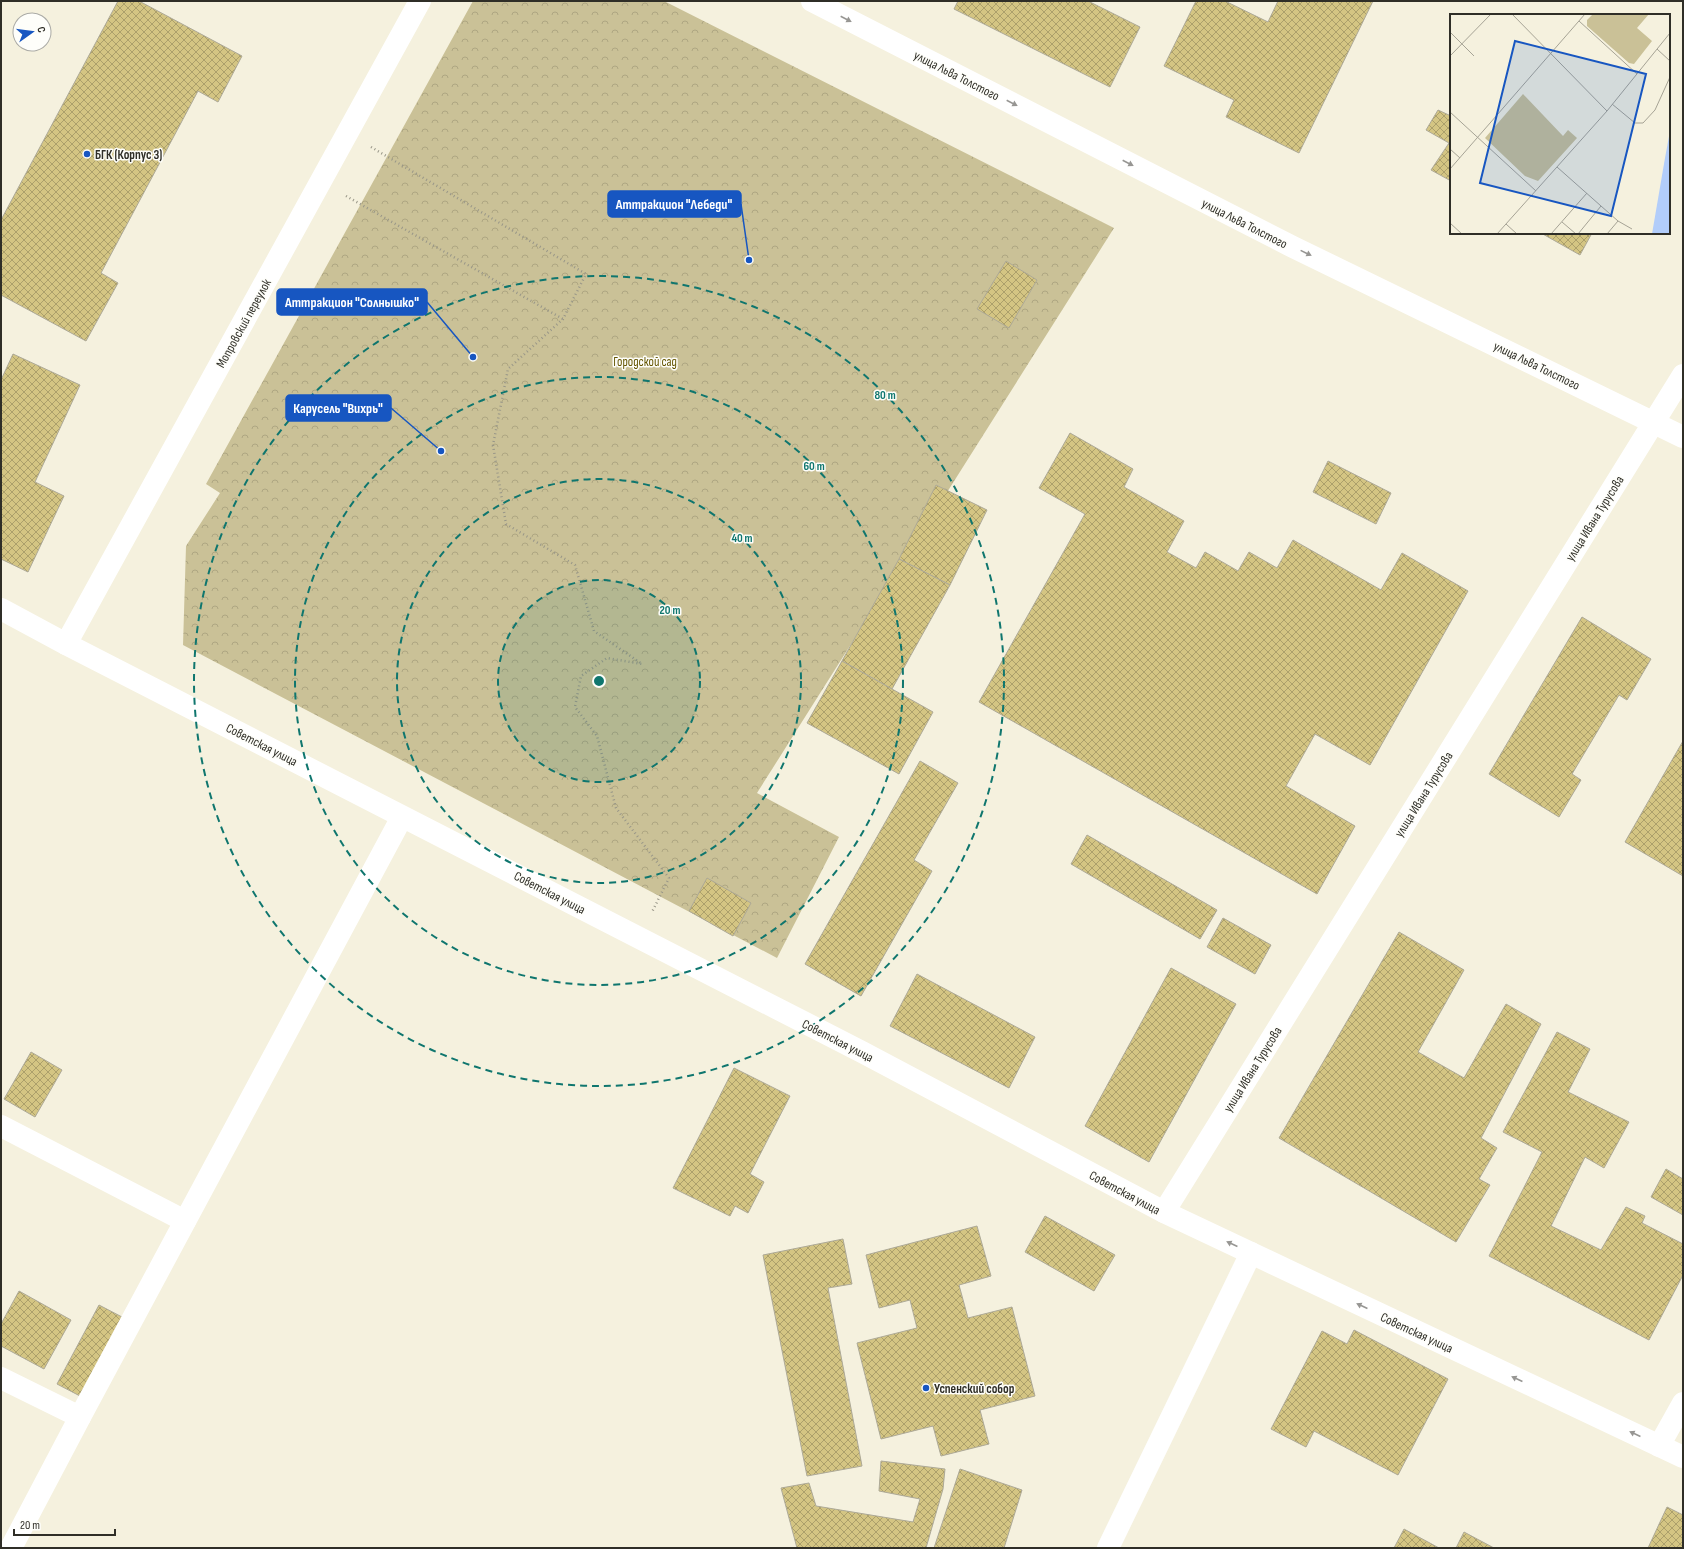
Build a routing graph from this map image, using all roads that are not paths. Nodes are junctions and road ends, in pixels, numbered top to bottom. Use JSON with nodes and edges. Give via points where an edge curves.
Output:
{"nodes":[{"id":1,"x":420,"y":1,"type":"edge"},
{"id":2,"x":812,"y":1,"type":"edge"},
{"id":3,"x":1683,"y":376,"type":"edge"},
{"id":4,"x":1654,"y":422,"type":"junction"},
{"id":5,"x":1683,"y":437,"type":"edge"},
{"id":6,"x":1,"y":609,"type":"edge"},
{"id":7,"x":66,"y":644,"type":"junction"},
{"id":8,"x":402,"y":816,"type":"junction"},
{"id":9,"x":1,"y":1126,"type":"edge"},
{"id":10,"x":1164,"y":1212,"type":"junction"},
{"id":11,"x":185,"y":1221,"type":"junction"},
{"id":12,"x":1251,"y":1253,"type":"junction"},
{"id":13,"x":1,"y":1378,"type":"edge"},
{"id":14,"x":1683,"y":1403,"type":"edge"},
{"id":15,"x":80,"y":1417,"type":"junction"},
{"id":16,"x":1660,"y":1446,"type":"junction"},
{"id":17,"x":1683,"y":1457,"type":"edge"},
{"id":18,"x":11,"y":1548,"type":"edge"},
{"id":19,"x":1108,"y":1548,"type":"edge"}],
"edges":[{"from":1,"to":7,"type":"street","name":"Мопровский переулок"},
{"from":2,"to":4,"type":"street","name":"улица Льва Толстого","one_way":true,"via":[[1293,247]]},
{"from":3,"to":4,"type":"street","name":"улица Ивана Турусова"},
{"from":4,"to":5,"type":"street","name":"улица Льва Толстого"},
{"from":4,"to":10,"type":"street","name":"улица Ивана Турусова"},
{"from":6,"to":7,"type":"street","name":"Советская улица"},
{"from":7,"to":8,"type":"street","name":"Советская улица"},
{"from":8,"to":10,"type":"street","name":"Советская улица","via":[[862,1052]]},
{"from":8,"to":11,"type":"street"},
{"from":9,"to":11,"type":"street"},
{"from":12,"to":10,"type":"street","name":"Советская улица","one_way":true},
{"from":11,"to":15,"type":"street"},
{"from":16,"to":12,"type":"street","name":"Советская улица","one_way":true},
{"from":12,"to":19,"type":"street"},
{"from":13,"to":15,"type":"street"},
{"from":14,"to":16,"type":"street"},
{"from":15,"to":18,"type":"street"},
{"from":16,"to":17,"type":"street","name":"Советская улица"}]}
